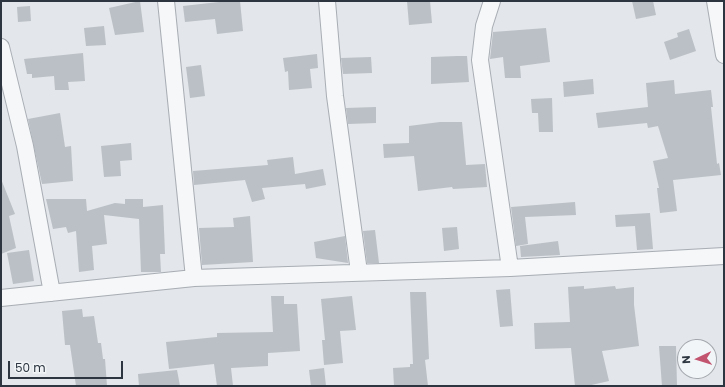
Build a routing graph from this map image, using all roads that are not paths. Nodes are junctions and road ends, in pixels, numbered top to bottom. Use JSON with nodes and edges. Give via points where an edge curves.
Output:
{"nodes":[{"id":1,"x":166,"y":1,"type":"edge"},
{"id":2,"x":326,"y":1,"type":"edge"},
{"id":3,"x":492,"y":1,"type":"edge"},
{"id":4,"x":715,"y":1,"type":"edge"},
{"id":5,"x":1,"y":47,"type":"edge"},
{"id":6,"x":724,"y":55,"type":"edge"},
{"id":7,"x":724,"y":256,"type":"edge"},
{"id":8,"x":510,"y":268,"type":"junction"},
{"id":9,"x":359,"y":272,"type":"junction"},
{"id":10,"x":194,"y":278,"type":"junction"},
{"id":11,"x":52,"y":293,"type":"junction"},
{"id":12,"x":1,"y":298,"type":"edge"}],
"edges":[{"from":1,"to":10,"type":"street"},
{"from":2,"to":9,"type":"street","via":[[335,96]]},
{"from":3,"to":8,"type":"street","via":[[484,26],[480,60]]},
{"from":4,"to":6,"type":"street"},
{"from":5,"to":11,"type":"street","via":[[24,146]]},
{"from":7,"to":8,"type":"street"},
{"from":8,"to":9,"type":"street"},
{"from":9,"to":10,"type":"street"},
{"from":10,"to":11,"type":"street"},
{"from":11,"to":12,"type":"street"}]}
